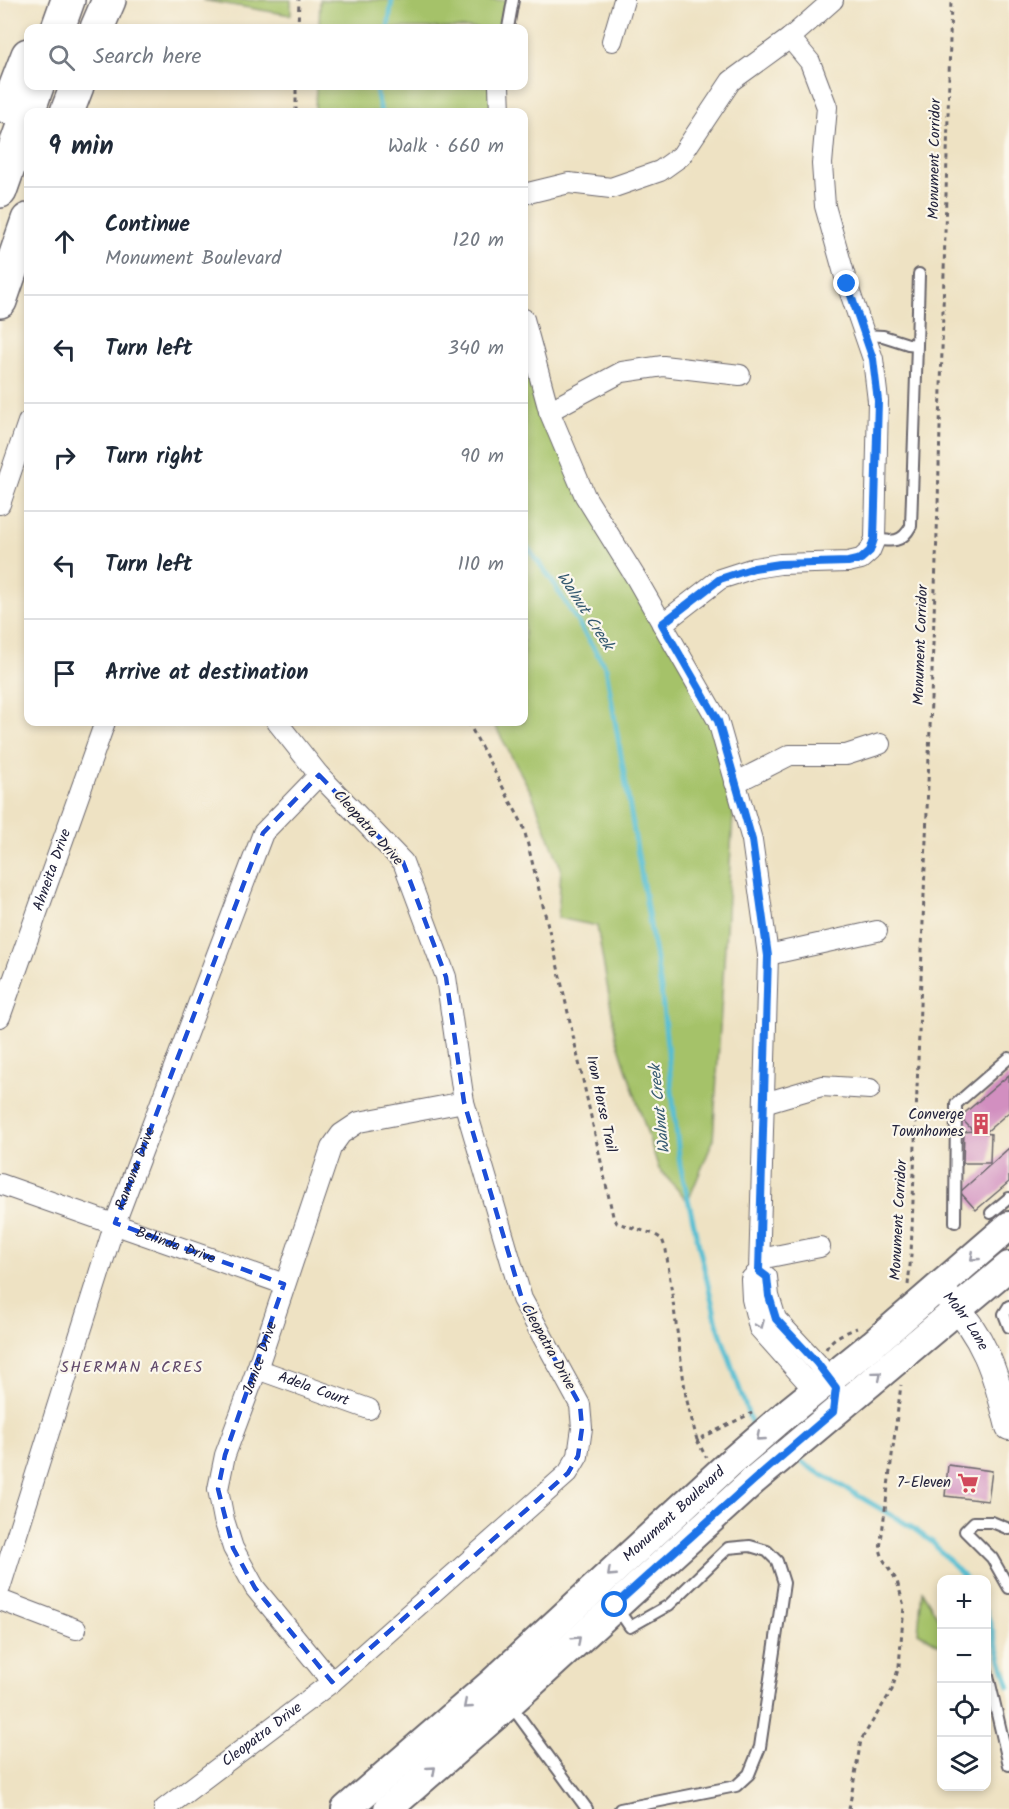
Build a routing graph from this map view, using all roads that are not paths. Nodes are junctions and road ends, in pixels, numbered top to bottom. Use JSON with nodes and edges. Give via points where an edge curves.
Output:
{"nodes":[{"id":1,"x":49,"y":0,"type":"edge"},
{"id":2,"x":68,"y":0,"type":"edge"},
{"id":3,"x":109,"y":0,"type":"edge"},
{"id":4,"x":513,"y":0,"type":"edge"},
{"id":5,"x":624,"y":0,"type":"edge"},
{"id":6,"x":833,"y":0,"type":"edge"},
{"id":7,"x":40,"y":24,"type":"edge"},
{"id":8,"x":59,"y":24,"type":"edge"},
{"id":9,"x":99,"y":24,"type":"edge"},
{"id":10,"x":509,"y":24,"type":"edge"},
{"id":11,"x":790,"y":38,"type":"junction"},
{"id":12,"x":612,"y":40,"type":"dead end"},
{"id":13,"x":24,"y":65,"type":"edge"},
{"id":14,"x":36,"y":90,"type":"edge"},
{"id":15,"x":75,"y":90,"type":"edge"},
{"id":16,"x":499,"y":90,"type":"edge"},
{"id":17,"x":29,"y":108,"type":"edge"},
{"id":18,"x":68,"y":108,"type":"edge"},
{"id":19,"x":500,"y":108,"type":"edge"},
{"id":20,"x":24,"y":123,"type":"edge"},
{"id":21,"x":0,"y":128,"type":"edge"},
{"id":22,"x":0,"y":190,"type":"edge"},
{"id":23,"x":528,"y":193,"type":"edge"},
{"id":24,"x":24,"y":231,"type":"edge"},
{"id":25,"x":919,"y":274,"type":"dead end"},
{"id":26,"x":0,"y":300,"type":"edge"},
{"id":27,"x":528,"y":334,"type":"edge"},
{"id":28,"x":864,"y":335,"type":"junction"},
{"id":29,"x":917,"y":345,"type":"junction"},
{"id":30,"x":740,"y":375,"type":"dead end"},
{"id":31,"x":549,"y":411,"type":"junction"},
{"id":32,"x":24,"y":434,"type":"edge"},
{"id":33,"x":0,"y":504,"type":"edge"},
{"id":34,"x":874,"y":539,"type":"junction"},
{"id":35,"x":662,"y":624,"type":"junction"},
{"id":36,"x":104,"y":726,"type":"edge"},
{"id":37,"x":280,"y":726,"type":"edge"},
{"id":38,"x":879,"y":744,"type":"dead end"},
{"id":39,"x":319,"y":775,"type":"junction"},
{"id":40,"x":735,"y":783,"type":"junction"},
{"id":41,"x":877,"y":931,"type":"dead end"},
{"id":42,"x":768,"y":956,"type":"junction"},
{"id":43,"x":0,"y":1017,"type":"edge"},
{"id":44,"x":1009,"y":1058,"type":"edge"},
{"id":45,"x":870,"y":1089,"type":"dead end"},
{"id":46,"x":464,"y":1102,"type":"junction"},
{"id":47,"x":764,"y":1103,"type":"junction"},
{"id":48,"x":0,"y":1184,"type":"edge"},
{"id":49,"x":1009,"y":1198,"type":"edge"},
{"id":50,"x":1000,"y":1220,"type":"edge"},
{"id":51,"x":955,"y":1222,"type":"dead end"},
{"id":52,"x":115,"y":1224,"type":"junction"},
{"id":53,"x":820,"y":1247,"type":"dead end"},
{"id":54,"x":760,"y":1265,"type":"junction"},
{"id":55,"x":1009,"y":1266,"type":"edge"},
{"id":56,"x":284,"y":1284,"type":"junction"},
{"id":57,"x":939,"y":1288,"type":"junction"},
{"id":58,"x":1009,"y":1306,"type":"edge"},
{"id":59,"x":959,"y":1310,"type":"junction"},
{"id":60,"x":1009,"y":1327,"type":"edge"},
{"id":61,"x":257,"y":1370,"type":"junction"},
{"id":62,"x":823,"y":1403,"type":"junction"},
{"id":63,"x":369,"y":1409,"type":"dead end"},
{"id":64,"x":1009,"y":1427,"type":"edge"},
{"id":65,"x":1009,"y":1529,"type":"edge"},
{"id":66,"x":0,"y":1588,"type":"edge"},
{"id":67,"x":1009,"y":1588,"type":"edge"},
{"id":68,"x":0,"y":1600,"type":"edge"},
{"id":69,"x":615,"y":1605,"type":"junction"},
{"id":70,"x":76,"y":1629,"type":"dead end"},
{"id":71,"x":332,"y":1682,"type":"junction"},
{"id":72,"x":991,"y":1683,"type":"edge"},
{"id":73,"x":510,"y":1703,"type":"junction"},
{"id":74,"x":1009,"y":1765,"type":"edge"},
{"id":75,"x":164,"y":1809,"type":"edge"},
{"id":76,"x":346,"y":1809,"type":"edge"},
{"id":77,"x":388,"y":1809,"type":"edge"},
{"id":78,"x":587,"y":1809,"type":"edge"},
{"id":79,"x":620,"y":1809,"type":"edge"}],
"edges":[{"from":1,"to":7,"type":"highway"},
{"from":2,"to":8,"type":"highway"},
{"from":3,"to":9,"type":"highway"},
{"from":4,"to":10,"type":"lane"},
{"from":5,"to":12,"type":"street"},
{"from":6,"to":11,"type":"street"},
{"from":11,"to":23,"type":"street","via":[[731,81],[681,156],[660,171],[611,188],[569,183]]},
{"from":11,"to":28,"type":"street","via":[[810,63],[826,107],[822,164],[825,206]]},
{"from":13,"to":21,"type":"highway"},
{"from":14,"to":17,"type":"highway"},
{"from":15,"to":18,"type":"highway"},
{"from":16,"to":19,"type":"street"},
{"from":20,"to":22,"type":"highway"},
{"from":24,"to":26,"type":"highway"},
{"from":25,"to":29,"type":"lane"},
{"from":27,"to":31,"type":"street"},
{"from":28,"to":29,"type":"lane"},
{"from":28,"to":34,"type":"street","via":[[873,359],[878,401]]},
{"from":29,"to":34,"type":"lane","via":[[911,526],[899,540]]},
{"from":30,"to":31,"type":"street","via":[[663,366],[622,372]]},
{"from":31,"to":35,"type":"street","via":[[585,496]]},
{"from":32,"to":33,"type":"street"},
{"from":34,"to":35,"type":"street","via":[[870,551],[861,559],[772,565],[720,579]]},
{"from":35,"to":40,"type":"street","via":[[718,721]]},
{"from":36,"to":43,"type":"street","name":"Ahneita Drive"},
{"from":37,"to":39,"type":"street","name":"Cleopatra Drive"},
{"from":38,"to":40,"type":"street","via":[[846,755],[790,755]]},
{"from":39,"to":46,"type":"street","name":"Cleopatra Drive","via":[[403,862],[446,977]]},
{"from":39,"to":52,"type":"street","name":"Ramona Drive","via":[[263,833]]},
{"from":40,"to":42,"type":"street","via":[[752,840]]},
{"from":41,"to":42,"type":"street"},
{"from":42,"to":47,"type":"street"},
{"from":44,"to":51,"type":"lane","via":[[956,1104]]},
{"from":45,"to":47,"type":"street","via":[[822,1086]]},
{"from":46,"to":56,"type":"street","name":"Janice Drive","via":[[359,1122],[341,1134],[331,1148]]},
{"from":46,"to":71,"type":"street","name":"Cleopatra Drive","via":[[522,1299],[580,1405],[578,1456],[568,1473]]},
{"from":47,"to":54,"type":"street"},
{"from":48,"to":52,"type":"street","name":"Belinda Drive"},
{"from":49,"to":50,"type":"lane"},
{"from":50,"to":57,"type":"main road","name":"Monument Boulevard","one_way":true},
{"from":52,"to":56,"type":"street","name":"Belinda Drive"},
{"from":52,"to":66,"type":"street","name":"Ramona Drive"},
{"from":53,"to":54,"type":"street"},
{"from":54,"to":62,"type":"street","via":[[767,1277],[776,1319],[817,1363]]},
{"from":55,"to":59,"type":"main road","name":"Monument Boulevard"},
{"from":56,"to":61,"type":"street","name":"Janice Drive"},
{"from":57,"to":59,"type":"street","name":"Mohr Lane"},
{"from":57,"to":62,"type":"main road","name":"Monument Boulevard","via":[[873,1344]]},
{"from":58,"to":60,"type":"lane","via":[[1004,1314]]},
{"from":62,"to":59,"type":"main road","name":"Monument Boulevard","one_way":true},
{"from":59,"to":64,"type":"street","name":"Mohr Lane","via":[[977,1334],[994,1369]]},
{"from":61,"to":63,"type":"street","name":"Adela Court"},
{"from":61,"to":71,"type":"street","name":"Janice Drive","via":[[225,1455],[218,1489],[224,1520],[233,1548],[255,1588]]},
{"from":62,"to":69,"type":"main road","name":"Monument Boulevard","via":[[754,1480]]},
{"from":62,"to":76,"type":"main road","name":"Monument Boulevard","one_way":true,"via":[[790,1411],[493,1682]]},
{"from":65,"to":67,"type":"lane","via":[[992,1522],[974,1522],[965,1531],[992,1558]]},
{"from":68,"to":70,"type":"street"},
{"from":73,"to":69,"type":"main road","name":"Monument Boulevard","one_way":true},
{"from":69,"to":79,"type":"lane","via":[[630,1627],[669,1605],[728,1548],[750,1546],[767,1551],[777,1562],[784,1583],[760,1747],[749,1774],[736,1786]]},
{"from":71,"to":75,"type":"street","name":"Cleopatra Drive"},
{"from":72,"to":74,"type":"lane"},
{"from":77,"to":73,"type":"main road","name":"Monument Boulevard","one_way":true},
{"from":73,"to":78,"type":"lane"}]}
